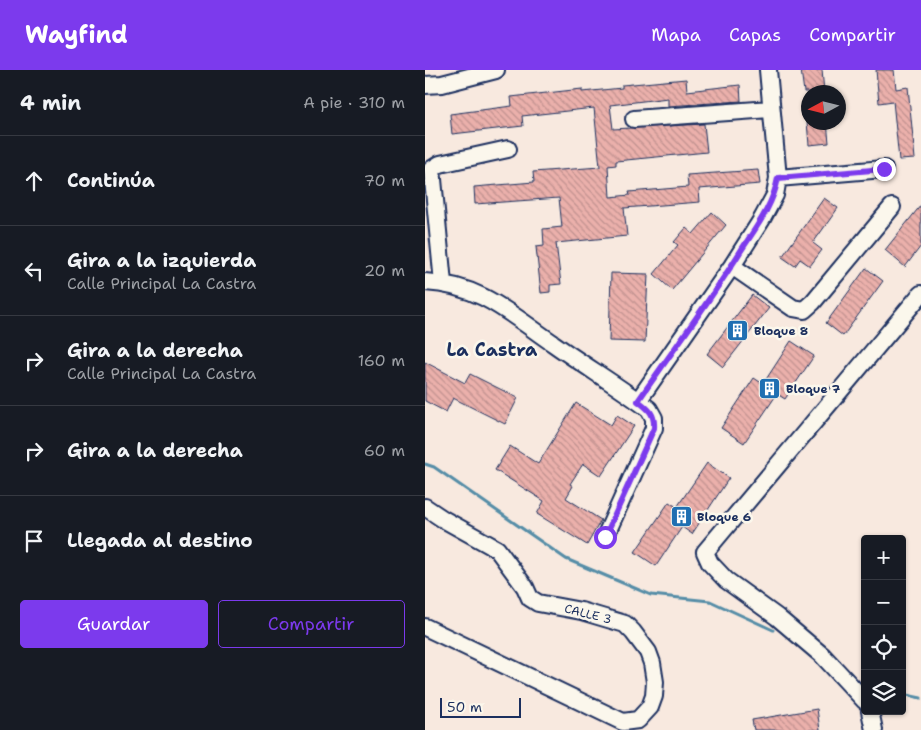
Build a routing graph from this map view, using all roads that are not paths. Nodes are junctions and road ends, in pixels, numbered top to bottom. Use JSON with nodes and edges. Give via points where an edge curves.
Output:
{"nodes":[{"id":1,"x":496,"y":70,"type":"edge"},
{"id":2,"x":768,"y":70,"type":"edge"},
{"id":3,"x":425,"y":85,"type":"edge"},
{"id":4,"x":771,"y":109,"type":"junction"},
{"id":5,"x":634,"y":119,"type":"dead end"},
{"id":6,"x":508,"y":149,"type":"dead end"},
{"id":7,"x":884,"y":169,"type":"dead end"},
{"id":8,"x":778,"y":178,"type":"junction"},
{"id":9,"x":892,"y":207,"type":"dead end"},
{"id":10,"x":732,"y":266,"type":"junction"},
{"id":11,"x":425,"y":282,"type":"edge"},
{"id":12,"x":443,"y":283,"type":"junction"},
{"id":13,"x":921,"y":294,"type":"edge"},
{"id":14,"x":638,"y":401,"type":"junction"},
{"id":15,"x":425,"y":506,"type":"edge"},
{"id":16,"x":605,"y":537,"type":"dead end"},
{"id":17,"x":425,"y":627,"type":"edge"},
{"id":18,"x":861,"y":697,"type":"edge"},
{"id":19,"x":871,"y":715,"type":"edge"},
{"id":20,"x":620,"y":726,"type":"edge"},
{"id":21,"x":874,"y":730,"type":"edge"}],
"edges":[{"from":1,"to":3,"type":"street"},
{"from":2,"to":4,"type":"street"},
{"from":4,"to":5,"type":"street"},
{"from":4,"to":8,"type":"street"},
{"from":6,"to":12,"type":"street","via":[[440,164],[432,169]]},
{"from":7,"to":8,"type":"street"},
{"from":8,"to":10,"type":"street","via":[[775,195]]},
{"from":9,"to":10,"type":"street","via":[[804,310],[793,308]]},
{"from":10,"to":14,"type":"street"},
{"from":11,"to":12,"type":"street"},
{"from":12,"to":14,"type":"street","via":[[482,295],[517,316]]},
{"from":13,"to":18,"type":"street","via":[[705,552],[710,563],[726,580],[823,656]]},
{"from":14,"to":16,"type":"street","via":[[649,408],[654,428]]},
{"from":15,"to":20,"type":"street","name":"CALLE 3","via":[[497,549],[530,598],[538,603],[625,624],[633,632],[653,663],[654,696],[650,707],[638,720]]},
{"from":17,"to":20,"type":"street","name":"CALLE 3"},
{"from":19,"to":21,"type":"street"}]}
